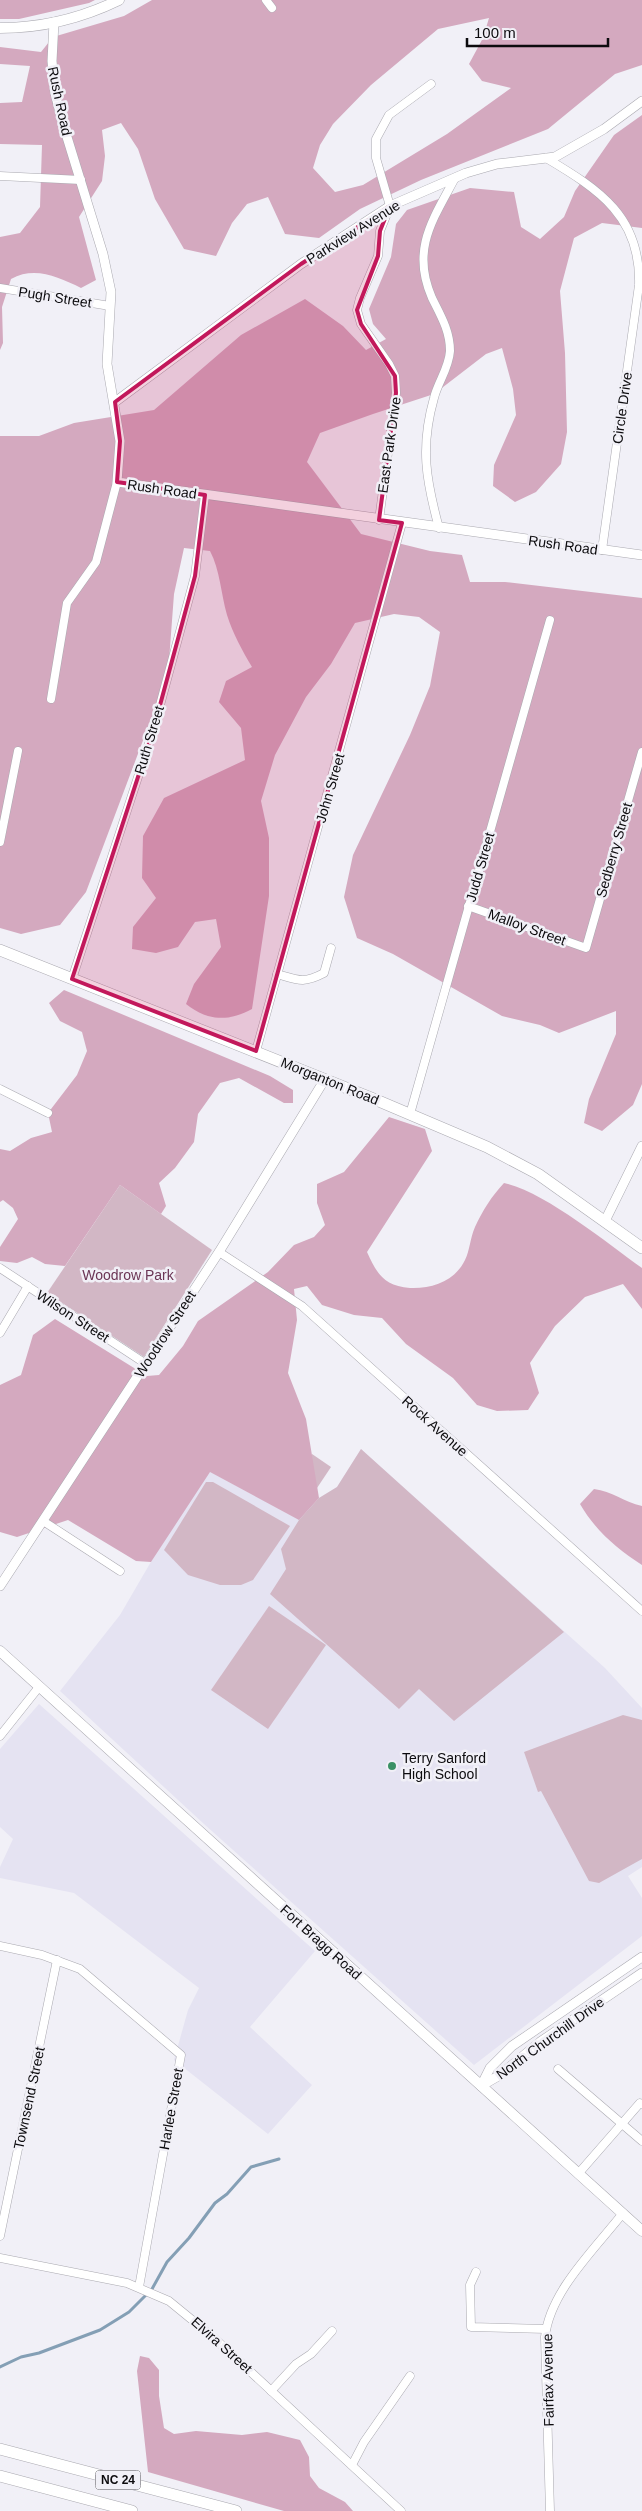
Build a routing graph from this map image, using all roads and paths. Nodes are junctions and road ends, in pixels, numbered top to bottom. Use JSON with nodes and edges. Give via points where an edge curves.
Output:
{"nodes":[{"id":1,"x":119,"y":0,"type":"edge"},
{"id":2,"x":266,"y":0,"type":"edge"},
{"id":3,"x":272,"y":8,"type":"dead end"},
{"id":4,"x":54,"y":22,"type":"junction"},
{"id":5,"x":0,"y":28,"type":"edge"},
{"id":6,"x":431,"y":84,"type":"dead end"},
{"id":7,"x":642,"y":101,"type":"edge"},
{"id":8,"x":546,"y":158,"type":"junction"},
{"id":9,"x":0,"y":176,"type":"edge"},
{"id":10,"x":455,"y":178,"type":"junction"},
{"id":11,"x":81,"y":180,"type":"junction"},
{"id":12,"x":390,"y":206,"type":"junction"},
{"id":13,"x":0,"y":288,"type":"edge"},
{"id":14,"x":110,"y":306,"type":"junction"},
{"id":15,"x":115,"y":402,"type":"junction"},
{"id":16,"x":117,"y":482,"type":"junction"},
{"id":17,"x":205,"y":495,"type":"junction"},
{"id":18,"x":379,"y":520,"type":"junction"},
{"id":19,"x":402,"y":523,"type":"junction"},
{"id":20,"x":438,"y":528,"type":"junction"},
{"id":21,"x":602,"y":550,"type":"junction"},
{"id":22,"x":642,"y":555,"type":"edge"},
{"id":23,"x":550,"y":620,"type":"dead end"},
{"id":24,"x":51,"y":699,"type":"dead end"},
{"id":25,"x":18,"y":751,"type":"dead end"},
{"id":26,"x":642,"y":752,"type":"edge"},
{"id":27,"x":0,"y":842,"type":"edge"},
{"id":28,"x":468,"y":906,"type":"junction"},
{"id":29,"x":331,"y":948,"type":"dead end"},
{"id":30,"x":586,"y":948,"type":"joint"},
{"id":31,"x":0,"y":950,"type":"edge"},
{"id":32,"x":277,"y":974,"type":"junction"},
{"id":33,"x":72,"y":979,"type":"junction"},
{"id":34,"x":256,"y":1052,"type":"junction"},
{"id":35,"x":325,"y":1079,"type":"junction"},
{"id":36,"x":0,"y":1089,"type":"edge"},
{"id":37,"x":48,"y":1113,"type":"dead end"},
{"id":38,"x":410,"y":1114,"type":"junction"},
{"id":39,"x":642,"y":1146,"type":"edge"},
{"id":40,"x":605,"y":1221,"type":"junction"},
{"id":41,"x":642,"y":1248,"type":"edge"},
{"id":42,"x":219,"y":1252,"type":"junction"},
{"id":43,"x":0,"y":1268,"type":"edge"},
{"id":44,"x":28,"y":1286,"type":"junction"},
{"id":45,"x":0,"y":1333,"type":"edge"},
{"id":46,"x":146,"y":1364,"type":"junction"},
{"id":47,"x":43,"y":1521,"type":"junction"},
{"id":48,"x":120,"y":1571,"type":"dead end"},
{"id":49,"x":0,"y":1586,"type":"edge"},
{"id":50,"x":642,"y":1611,"type":"edge"},
{"id":51,"x":0,"y":1651,"type":"edge"},
{"id":52,"x":39,"y":1687,"type":"junction"},
{"id":53,"x":0,"y":1736,"type":"edge"},
{"id":54,"x":0,"y":1946,"type":"edge"},
{"id":55,"x":642,"y":1957,"type":"edge"},
{"id":56,"x":57,"y":1960,"type":"junction"},
{"id":57,"x":642,"y":1973,"type":"edge"},
{"id":58,"x":558,"y":2069,"type":"dead end"},
{"id":59,"x":480,"y":2086,"type":"junction"},
{"id":60,"x":642,"y":2104,"type":"edge"},
{"id":61,"x":622,"y":2123,"type":"junction"},
{"id":62,"x":642,"y":2140,"type":"edge"},
{"id":63,"x":578,"y":2174,"type":"junction"},
{"id":64,"x":623,"y":2213,"type":"junction"},
{"id":65,"x":642,"y":2231,"type":"edge"},
{"id":66,"x":0,"y":2236,"type":"edge"},
{"id":67,"x":0,"y":2258,"type":"edge"},
{"id":68,"x":476,"y":2272,"type":"dead end"},
{"id":69,"x":139,"y":2287,"type":"junction"},
{"id":70,"x":546,"y":2330,"type":"junction"},
{"id":71,"x":332,"y":2331,"type":"dead end"},
{"id":72,"x":410,"y":2376,"type":"dead end"},
{"id":73,"x":271,"y":2391,"type":"junction"},
{"id":74,"x":0,"y":2449,"type":"edge"},
{"id":75,"x":352,"y":2465,"type":"junction"},
{"id":76,"x":0,"y":2476,"type":"edge"},
{"id":77,"x":132,"y":2511,"type":"edge"},
{"id":78,"x":236,"y":2511,"type":"edge"},
{"id":79,"x":401,"y":2511,"type":"edge"},
{"id":80,"x":550,"y":2511,"type":"edge"}],
"edges":[{"from":1,"to":4,"type":"main road","via":[[97,11]]},
{"from":2,"to":3,"type":"street"},
{"from":4,"to":5,"type":"main road"},
{"from":4,"to":11,"type":"street","name":"Rush Road","via":[[52,61],[56,93],[62,124]]},
{"from":6,"to":12,"type":"street","via":[[389,116],[376,139],[376,158]]},
{"from":7,"to":8,"type":"street","name":"Parkview Avenue","via":[[588,140],[555,157]]},
{"from":8,"to":10,"type":"street","name":"Parkview Avenue","via":[[496,164]]},
{"from":8,"to":21,"type":"street","name":"Circle Drive","via":[[581,178],[610,203],[626,223],[638,260],[639,285]]},
{"from":9,"to":11,"type":"street"},
{"from":10,"to":12,"type":"street","name":"Parkview Avenue"},
{"from":10,"to":20,"type":"street","via":[[437,211],[422,252],[424,278],[449,340],[449,359],[434,394],[425,438],[426,471]]},
{"from":11,"to":14,"type":"street","name":"Rush Road","via":[[103,254],[111,292]]},
{"from":12,"to":15,"type":"street","name":"Parkview Avenue","via":[[301,264]]},
{"from":12,"to":18,"type":"street","name":"East Park Drive","via":[[380,231],[378,256],[357,310],[361,324],[381,350],[395,376],[396,393]]},
{"from":13,"to":14,"type":"street","name":"Pugh Street"},
{"from":14,"to":15,"type":"street","name":"Rush Road","via":[[107,364]]},
{"from":15,"to":16,"type":"street","name":"Rush Road","via":[[120,441]]},
{"from":16,"to":17,"type":"street","name":"Rush Road"},
{"from":16,"to":24,"type":"street","via":[[96,562],[67,604]]},
{"from":17,"to":18,"type":"street","name":"Rush Road"},
{"from":17,"to":33,"type":"street","name":"Ruth Street","via":[[195,576],[153,731]]},
{"from":18,"to":19,"type":"street","name":"Rush Road"},
{"from":19,"to":20,"type":"street","name":"Rush Road"},
{"from":19,"to":32,"type":"street","name":"John Street"},
{"from":20,"to":21,"type":"street","name":"Rush Road"},
{"from":21,"to":22,"type":"street","name":"Rush Road"},
{"from":23,"to":28,"type":"street","name":"Judd Street"},
{"from":25,"to":27,"type":"street"},
{"from":26,"to":30,"type":"street","name":"Sedberry Street"},
{"from":28,"to":30,"type":"street","name":"Malloy Street"},
{"from":28,"to":38,"type":"street","name":"Judd Street"},
{"from":29,"to":32,"type":"street","via":[[324,974],[309,981],[299,981]]},
{"from":31,"to":33,"type":"main road","name":"Morganton Road"},
{"from":32,"to":34,"type":"street","name":"John Street"},
{"from":33,"to":34,"type":"main road","name":"Morganton Road"},
{"from":34,"to":35,"type":"main road","name":"Morganton Road"},
{"from":35,"to":38,"type":"main road","name":"Morganton Road"},
{"from":35,"to":42,"type":"street","name":"Woodrow Street"},
{"from":36,"to":37,"type":"street"},
{"from":38,"to":40,"type":"main road","name":"Morganton Road","via":[[538,1174]]},
{"from":39,"to":40,"type":"street"},
{"from":40,"to":41,"type":"main road","name":"Morganton Road"},
{"from":42,"to":46,"type":"street","name":"Woodrow Street"},
{"from":42,"to":50,"type":"street","name":"Rock Avenue","via":[[302,1306]]},
{"from":43,"to":44,"type":"street","name":"Wilson Street"},
{"from":44,"to":45,"type":"street"},
{"from":44,"to":46,"type":"street","name":"Wilson Street"},
{"from":46,"to":47,"type":"street","name":"Woodrow Street"},
{"from":47,"to":48,"type":"street"},
{"from":47,"to":49,"type":"street","name":"Woodrow Street"},
{"from":51,"to":52,"type":"main road","name":"Fort Bragg Road"},
{"from":52,"to":53,"type":"street"},
{"from":52,"to":59,"type":"main road","name":"Fort Bragg Road"},
{"from":54,"to":56,"type":"street","name":"Harlee Street"},
{"from":55,"to":59,"type":"street","name":"North Churchill Drive","via":[[512,2046],[490,2068]]},
{"from":56,"to":66,"type":"street","name":"Townsend Street"},
{"from":56,"to":69,"type":"street","name":"Harlee Street","via":[[86,1973],[181,2055]]},
{"from":57,"to":59,"type":"street","name":"North Churchill Drive"},
{"from":58,"to":61,"type":"street"},
{"from":59,"to":63,"type":"main road","name":"Fort Bragg Road"},
{"from":60,"to":61,"type":"street","via":[[640,2102]]},
{"from":61,"to":62,"type":"street"},
{"from":61,"to":63,"type":"street"},
{"from":63,"to":64,"type":"main road","name":"Fort Bragg Road"},
{"from":64,"to":65,"type":"main road","name":"Fort Bragg Road"},
{"from":64,"to":70,"type":"street","name":"Fairfax Avenue","via":[[559,2295]]},
{"from":67,"to":69,"type":"street","name":"Elvira Street"},
{"from":68,"to":70,"type":"street","via":[[470,2285],[472,2327]]},
{"from":69,"to":73,"type":"street","name":"Elvira Street","via":[[180,2308]]},
{"from":70,"to":80,"type":"street","name":"Fairfax Avenue"},
{"from":71,"to":73,"type":"street"},
{"from":72,"to":75,"type":"street","via":[[364,2442]]},
{"from":73,"to":75,"type":"street","name":"Elvira Street"},
{"from":74,"to":78,"type":"main road","number":"NC 24"},
{"from":75,"to":79,"type":"street","name":"Elvira Street"},
{"from":76,"to":77,"type":"main road","number":"NC 24"}]}
